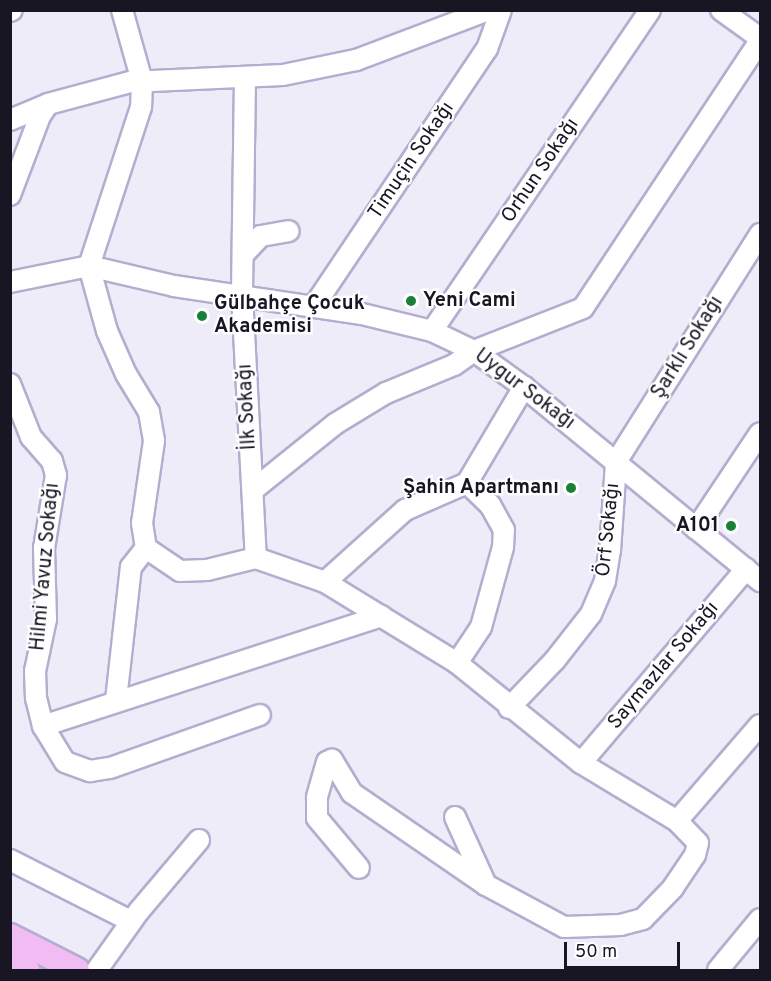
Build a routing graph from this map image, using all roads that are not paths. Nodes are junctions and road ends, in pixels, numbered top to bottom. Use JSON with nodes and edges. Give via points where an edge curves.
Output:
{"nodes":[{"id":1,"x":122,"y":10,"type":"edge"},
{"id":2,"x":501,"y":10,"type":"edge"},
{"id":3,"x":650,"y":10,"type":"edge"},
{"id":4,"x":721,"y":10,"type":"edge"},
{"id":5,"x":478,"y":13,"type":"edge"},
{"id":6,"x":760,"y":40,"type":"edge"},
{"id":7,"x":245,"y":76,"type":"junction"},
{"id":8,"x":142,"y":81,"type":"junction"},
{"id":9,"x":48,"y":104,"type":"junction"},
{"id":10,"x":12,"y":115,"type":"edge"},
{"id":11,"x":10,"y":195,"type":"edge"},
{"id":12,"x":289,"y":231,"type":"dead end"},
{"id":13,"x":760,"y":234,"type":"edge"},
{"id":14,"x":243,"y":255,"type":"junction"},
{"id":15,"x":89,"y":266,"type":"junction"},
{"id":16,"x":10,"y":282,"type":"edge"},
{"id":17,"x":242,"y":294,"type":"junction"},
{"id":18,"x":314,"y":306,"type":"junction"},
{"id":19,"x":432,"y":331,"type":"junction"},
{"id":20,"x":474,"y":351,"type":"junction"},
{"id":21,"x":10,"y":384,"type":"edge"},
{"id":22,"x":524,"y":387,"type":"junction"},
{"id":23,"x":760,"y":433,"type":"edge"},
{"id":24,"x":616,"y":462,"type":"junction"},
{"id":25,"x":467,"y":483,"type":"junction"},
{"id":26,"x":253,"y":490,"type":"junction"},
{"id":27,"x":696,"y":529,"type":"junction"},
{"id":28,"x":146,"y":548,"type":"junction"},
{"id":29,"x":256,"y":558,"type":"junction"},
{"id":30,"x":753,"y":575,"type":"edge"},
{"id":31,"x":325,"y":582,"type":"junction"},
{"id":32,"x":382,"y":616,"type":"junction"},
{"id":33,"x":458,"y":663,"type":"junction"},
{"id":34,"x":116,"y":700,"type":"junction"},
{"id":35,"x":509,"y":708,"type":"junction"},
{"id":36,"x":260,"y":715,"type":"dead end"},
{"id":37,"x":760,"y":725,"type":"edge"},
{"id":38,"x":42,"y":726,"type":"junction"},
{"id":39,"x":581,"y":763,"type":"junction"},
{"id":40,"x":455,"y":817,"type":"dead end"},
{"id":41,"x":677,"y":821,"type":"junction"},
{"id":42,"x":199,"y":840,"type":"dead end"},
{"id":43,"x":10,"y":860,"type":"edge"},
{"id":44,"x":359,"y":868,"type":"dead end"},
{"id":45,"x":486,"y":885,"type":"junction"},
{"id":46,"x":760,"y":919,"type":"edge"},
{"id":47,"x":131,"y":921,"type":"junction"},
{"id":48,"x":10,"y":936,"type":"edge"},
{"id":49,"x":10,"y":962,"type":"edge"},
{"id":50,"x":27,"y":970,"type":"edge"},
{"id":51,"x":77,"y":970,"type":"edge"},
{"id":52,"x":97,"y":970,"type":"edge"},
{"id":53,"x":718,"y":970,"type":"edge"}],
"edges":[{"from":1,"to":8,"type":"street"},
{"from":2,"to":18,"type":"street","name":"Timuçin Sokağı","via":[[487,50]]},
{"from":3,"to":19,"type":"street","name":"Orhun Sokağı"},
{"from":4,"to":6,"type":"street"},
{"from":5,"to":7,"type":"street","via":[[356,60],[283,75]]},
{"from":6,"to":20,"type":"street","via":[[583,308]]},
{"from":7,"to":8,"type":"street"},
{"from":7,"to":14,"type":"street","name":"İlk Sokağı"},
{"from":8,"to":9,"type":"street"},
{"from":8,"to":15,"type":"street","via":[[135,127]]},
{"from":9,"to":10,"type":"street"},
{"from":9,"to":11,"type":"street"},
{"from":12,"to":14,"type":"street","via":[[261,236]]},
{"from":13,"to":24,"type":"street","name":"Şarklı Sokağı"},
{"from":14,"to":17,"type":"street","name":"İlk Sokağı"},
{"from":15,"to":16,"type":"street"},
{"from":15,"to":17,"type":"street","name":"Uygur Sokağı","via":[[174,286]]},
{"from":15,"to":28,"type":"street","via":[[107,331],[150,422],[154,441],[142,523]]},
{"from":17,"to":18,"type":"street","name":"Uygur Sokağı"},
{"from":17,"to":26,"type":"street","name":"İlk Sokağı"},
{"from":18,"to":19,"type":"street","name":"Uygur Sokağı"},
{"from":19,"to":20,"type":"street","name":"Uygur Sokağı"},
{"from":20,"to":22,"type":"street","name":"Uygur Sokağı"},
{"from":20,"to":26,"type":"street","via":[[454,366],[386,393],[335,424]]},
{"from":21,"to":38,"type":"street","name":"Hilmi Yavuz Sokağı","via":[[31,437],[52,461],[56,475],[44,548],[46,619],[35,671]]},
{"from":22,"to":24,"type":"street","name":"Uygur Sokağı"},
{"from":22,"to":25,"type":"street"},
{"from":23,"to":27,"type":"street"},
{"from":24,"to":27,"type":"street","name":"Uygur Sokağı"},
{"from":24,"to":35,"type":"street","name":"Örf Sokağı","via":[[610,550],[605,580],[591,614],[555,660]]},
{"from":25,"to":31,"type":"street","via":[[405,510]]},
{"from":25,"to":33,"type":"street","via":[[490,505],[504,530],[481,627]]},
{"from":26,"to":29,"type":"street","name":"İlk Sokağı"},
{"from":27,"to":30,"type":"street","name":"Uygur Sokağı"},
{"from":28,"to":29,"type":"street","via":[[180,571],[207,570]]},
{"from":28,"to":34,"type":"street","via":[[131,567]]},
{"from":29,"to":31,"type":"street"},
{"from":30,"to":39,"type":"street","name":"Saymazlar Sokağı"},
{"from":31,"to":32,"type":"street"},
{"from":32,"to":33,"type":"street"},
{"from":32,"to":34,"type":"street"},
{"from":33,"to":35,"type":"street"},
{"from":34,"to":38,"type":"street"},
{"from":35,"to":39,"type":"street"},
{"from":36,"to":38,"type":"street","name":"Hilmi Yavuz Sokağı","via":[[110,768],[90,771],[65,762]]},
{"from":37,"to":41,"type":"street"},
{"from":39,"to":41,"type":"street"},
{"from":40,"to":45,"type":"street"},
{"from":41,"to":45,"type":"street","via":[[698,843],[695,855],[673,888],[643,920],[621,925],[564,927]]},
{"from":42,"to":47,"type":"street"},
{"from":43,"to":47,"type":"street"},
{"from":44,"to":45,"type":"street","via":[[316,818],[317,798],[327,762],[332,760],[352,792]]},
{"from":46,"to":53,"type":"street"},
{"from":47,"to":52,"type":"street"},
{"from":48,"to":51,"type":"main road"},
{"from":49,"to":50,"type":"main road"}]}
